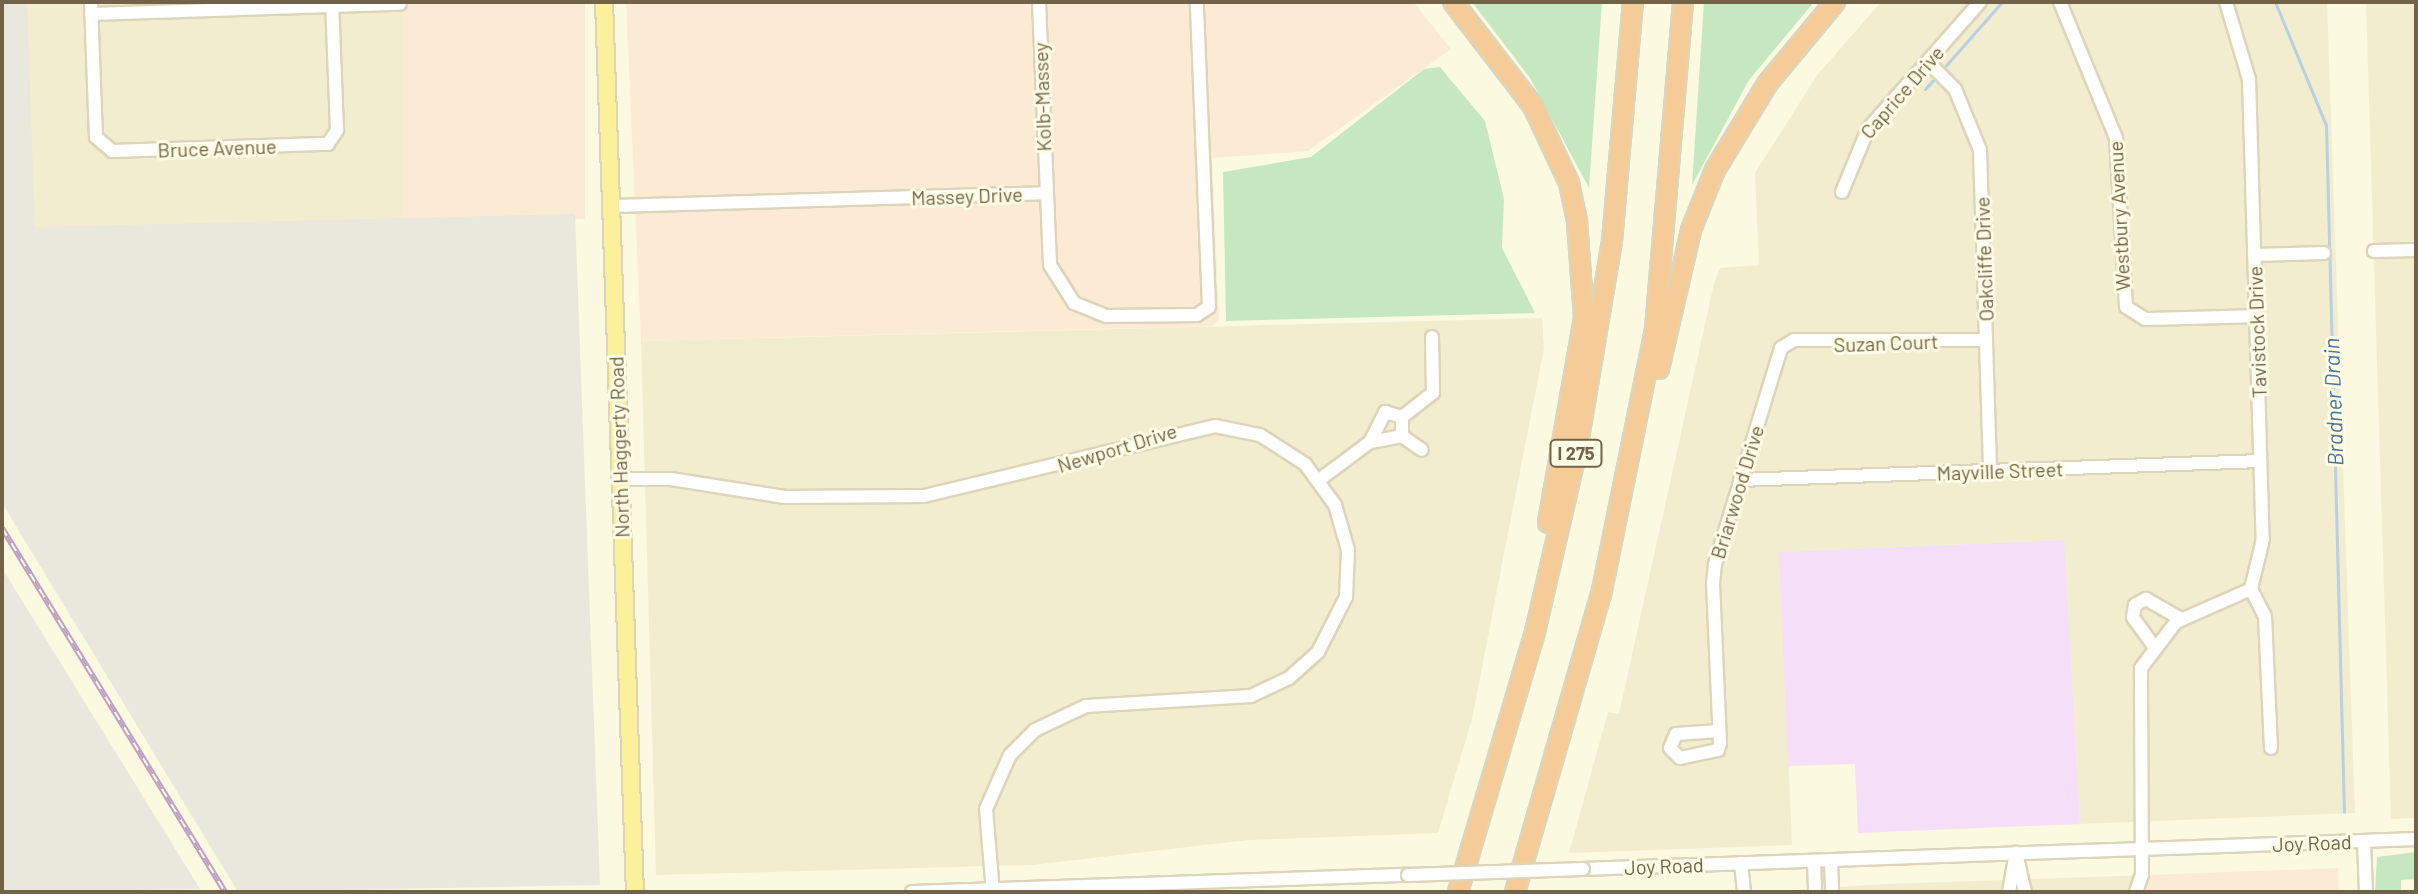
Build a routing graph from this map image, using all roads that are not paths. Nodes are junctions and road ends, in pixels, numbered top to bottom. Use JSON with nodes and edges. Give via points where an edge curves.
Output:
{"nodes":[{"id":1,"x":604,"y":2,"type":"edge"},
{"id":2,"x":1039,"y":2,"type":"edge"},
{"id":3,"x":1197,"y":2,"type":"edge"},
{"id":4,"x":1453,"y":2,"type":"edge"},
{"id":5,"x":1633,"y":2,"type":"edge"},
{"id":6,"x":1683,"y":2,"type":"edge"},
{"id":7,"x":1835,"y":2,"type":"edge"},
{"id":8,"x":1980,"y":2,"type":"edge"},
{"id":9,"x":2060,"y":2,"type":"edge"},
{"id":10,"x":2226,"y":2,"type":"edge"},
{"id":11,"x":332,"y":4,"type":"edge"},
{"id":12,"x":400,"y":4,"type":"edge"},
{"id":13,"x":91,"y":8,"type":"edge"},
{"id":14,"x":1929,"y":63,"type":"junction"},
{"id":15,"x":1842,"y":192,"type":"dead end"},
{"id":16,"x":1046,"y":193,"type":"junction"},
{"id":17,"x":612,"y":206,"type":"junction"},
{"id":18,"x":2416,"y":250,"type":"edge"},
{"id":19,"x":2374,"y":251,"type":"dead end"},
{"id":20,"x":2324,"y":253,"type":"dead end"},
{"id":21,"x":2254,"y":255,"type":"junction"},
{"id":22,"x":2256,"y":316,"type":"junction"},
{"id":23,"x":1432,"y":337,"type":"dead end"},
{"id":24,"x":1986,"y":340,"type":"junction"},
{"id":25,"x":1786,"y":342,"type":"joint"},
{"id":26,"x":1402,"y":417,"type":"junction"},
{"id":27,"x":1402,"y":436,"type":"junction"},
{"id":28,"x":1370,"y":442,"type":"junction"},
{"id":29,"x":1422,"y":450,"type":"dead end"},
{"id":30,"x":2260,"y":461,"type":"junction"},
{"id":31,"x":1990,"y":471,"type":"junction"},
{"id":32,"x":1625,"y":478,"type":"junction"},
{"id":33,"x":620,"y":479,"type":"junction"},
{"id":34,"x":1319,"y":480,"type":"junction"},
{"id":35,"x":1740,"y":480,"type":"junction"},
{"id":36,"x":2251,"y":589,"type":"junction"},
{"id":37,"x":2181,"y":619,"type":"junction"},
{"id":38,"x":1535,"y":632,"type":"junction"},
{"id":39,"x":2153,"y":645,"type":"junction"},
{"id":40,"x":1719,"y":731,"type":"junction"},
{"id":41,"x":2271,"y":748,"type":"dead end"},
{"id":42,"x":2416,"y":839,"type":"edge"},
{"id":43,"x":2364,"y":841,"type":"junction"},
{"id":44,"x":2141,"y":849,"type":"junction"},
{"id":45,"x":2016,"y":853,"type":"junction"},
{"id":46,"x":1831,"y":860,"type":"junction"},
{"id":47,"x":1814,"y":861,"type":"junction"},
{"id":48,"x":1741,"y":863,"type":"junction"},
{"id":49,"x":992,"y":891,"type":"edge"},
{"id":50,"x":635,"y":892,"type":"edge"},
{"id":51,"x":912,"y":892,"type":"edge"},
{"id":52,"x":1458,"y":892,"type":"edge"},
{"id":53,"x":1515,"y":892,"type":"edge"},
{"id":54,"x":1744,"y":892,"type":"edge"},
{"id":55,"x":1815,"y":892,"type":"edge"},
{"id":56,"x":1832,"y":892,"type":"edge"},
{"id":57,"x":2009,"y":892,"type":"edge"},
{"id":58,"x":2025,"y":892,"type":"edge"},
{"id":59,"x":2136,"y":892,"type":"edge"},
{"id":60,"x":2366,"y":892,"type":"edge"}],
"edges":[{"from":1,"to":17,"type":"main road","name":"North Haggerty Road"},
{"from":2,"to":16,"type":"street","name":"Kolb-Massey"},
{"from":3,"to":16,"type":"street","name":"Massey Drive","via":[[1208,311],[1106,316],[1074,303],[1050,265]]},
{"from":4,"to":38,"type":"highway","via":[[1551,138],[1569,183],[1583,257],[1581,345]]},
{"from":5,"to":38,"type":"highway","number":"I 275","via":[[1612,241],[1577,450]]},
{"from":6,"to":32,"type":"highway","number":"I 275","via":[[1665,258]]},
{"from":7,"to":32,"type":"highway","via":[[1760,95],[1706,190],[1642,443]]},
{"from":8,"to":14,"type":"street","name":"Caprice Drive"},
{"from":9,"to":22,"type":"street","name":"Westbury Avenue","via":[[2098,80],[2116,138],[2126,307],[2145,319]]},
{"from":10,"to":21,"type":"street","name":"Tavistock Drive","via":[[2248,68]]},
{"from":11,"to":12,"type":"street"},
{"from":11,"to":13,"type":"street"},
{"from":11,"to":13,"type":"street","name":"Bruce Avenue","via":[[333,140],[101,147]]},
{"from":14,"to":15,"type":"street","name":"Caprice Drive","via":[[1857,145]]},
{"from":14,"to":24,"type":"street","name":"Oakcliffe Drive","via":[[1955,89],[1980,150]]},
{"from":16,"to":17,"type":"street","name":"Massey Drive"},
{"from":17,"to":33,"type":"main road","name":"North Haggerty Road"},
{"from":18,"to":19,"type":"street"},
{"from":20,"to":21,"type":"street"},
{"from":21,"to":22,"type":"street","name":"Tavistock Drive"},
{"from":22,"to":30,"type":"street","name":"Tavistock Drive"},
{"from":23,"to":26,"type":"street","via":[[1433,393]]},
{"from":24,"to":25,"type":"street","name":"Suzan Court"},
{"from":24,"to":31,"type":"street","name":"Oakcliffe Drive"},
{"from":25,"to":35,"type":"street","name":"Briarwood Drive"},
{"from":26,"to":27,"type":"street"},
{"from":26,"to":28,"type":"street","via":[[1381,413]]},
{"from":27,"to":28,"type":"street"},
{"from":27,"to":29,"type":"street"},
{"from":28,"to":34,"type":"street"},
{"from":30,"to":31,"type":"street","name":"Mayville Street"},
{"from":30,"to":36,"type":"street","name":"Tavistock Drive","via":[[2262,550]]},
{"from":31,"to":35,"type":"street","name":"Mayville Street"},
{"from":32,"to":53,"type":"highway","number":"I 275","via":[[1576,692]]},
{"from":33,"to":34,"type":"street","name":"Newport Drive","via":[[671,479],[785,497],[924,496],[1215,426],[1273,441]]},
{"from":33,"to":50,"type":"main road","name":"North Haggerty Road"},
{"from":34,"to":49,"type":"street","name":"Newport Drive","via":[[1342,522],[1348,576],[1338,620],[1318,652],[1289,678],[1251,696],[1086,706],[1035,730],[1010,755],[988,801],[984,855]]},
{"from":35,"to":40,"type":"street","name":"Briarwood Drive","via":[[1714,573]]},
{"from":36,"to":37,"type":"street"},
{"from":36,"to":41,"type":"street","via":[[2265,616]]},
{"from":37,"to":39,"type":"street"},
{"from":37,"to":39,"type":"street","via":[[2146,599],[2135,605],[2133,617]]},
{"from":38,"to":52,"type":"highway","number":"I 275"},
{"from":39,"to":44,"type":"street","via":[[2136,696]]},
{"from":40,"to":40,"type":"street","via":[[1713,756],[1680,758],[1670,746],[1676,734]]},
{"from":42,"to":43,"type":"street","name":"Joy Road"},
{"from":43,"to":44,"type":"street","name":"Joy Road"},
{"from":43,"to":60,"type":"street"},
{"from":44,"to":45,"type":"street","name":"Joy Road"},
{"from":44,"to":59,"type":"street"},
{"from":45,"to":46,"type":"street","name":"Joy Road"},
{"from":45,"to":57,"type":"street"},
{"from":45,"to":58,"type":"street"},
{"from":46,"to":47,"type":"street","name":"Joy Road"},
{"from":46,"to":56,"type":"street"},
{"from":47,"to":48,"type":"street","name":"Joy Road"},
{"from":47,"to":55,"type":"street"},
{"from":48,"to":49,"type":"street","name":"Joy Road","bridge":true},
{"from":48,"to":54,"type":"street"},
{"from":49,"to":51,"type":"street","name":"Joy Road"}]}
